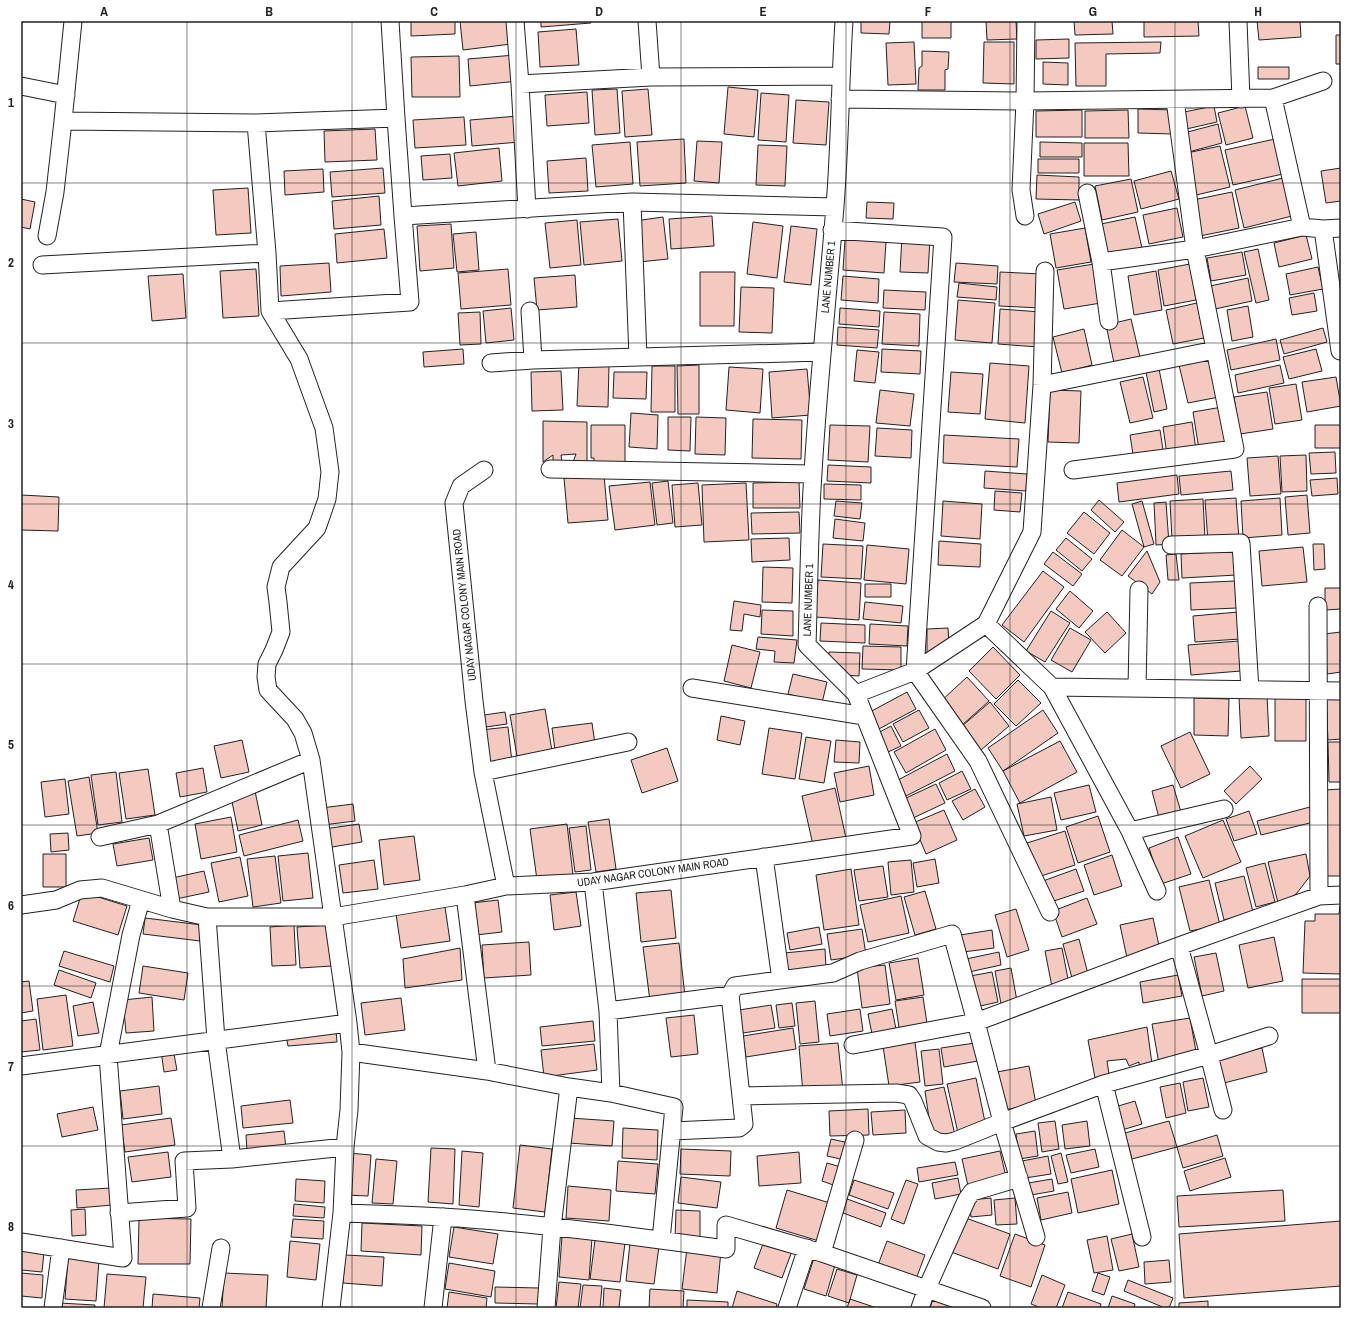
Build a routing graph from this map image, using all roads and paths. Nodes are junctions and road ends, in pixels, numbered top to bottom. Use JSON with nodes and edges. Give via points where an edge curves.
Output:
{"nodes":[{"id":1,"x":73,"y":21,"type":"edge"},
{"id":2,"x":390,"y":21,"type":"edge"},
{"id":3,"x":515,"y":21,"type":"edge"},
{"id":4,"x":647,"y":21,"type":"edge"},
{"id":5,"x":844,"y":21,"type":"edge"},
{"id":6,"x":1026,"y":21,"type":"edge"},
{"id":7,"x":1238,"y":21,"type":"edge"},
{"id":8,"x":840,"y":76,"type":"junction"},
{"id":9,"x":651,"y":77,"type":"junction"},
{"id":10,"x":1323,"y":81,"type":"dead end"},
{"id":11,"x":520,"y":84,"type":"junction"},
{"id":12,"x":21,"y":86,"type":"edge"},
{"id":13,"x":66,"y":95,"type":"junction"},
{"id":14,"x":1273,"y":98,"type":"junction"},
{"id":15,"x":840,"y":99,"type":"junction"},
{"id":16,"x":1241,"y":99,"type":"junction"},
{"id":17,"x":1175,"y":100,"type":"junction"},
{"id":18,"x":1025,"y":101,"type":"junction"},
{"id":19,"x":396,"y":118,"type":"junction"},
{"id":20,"x":63,"y":121,"type":"junction"},
{"id":21,"x":256,"y":123,"type":"junction"},
{"id":22,"x":1087,"y":193,"type":"dead end"},
{"id":23,"x":632,"y":202,"type":"junction"},
{"id":24,"x":835,"y":207,"type":"junction"},
{"id":25,"x":527,"y":209,"type":"junction"},
{"id":26,"x":403,"y":216,"type":"junction"},
{"id":27,"x":1025,"y":216,"type":"dead end"},
{"id":28,"x":1302,"y":227,"type":"junction"},
{"id":29,"x":1341,"y":228,"type":"edge"},
{"id":30,"x":832,"y":230,"type":"junction"},
{"id":31,"x":1323,"y":230,"type":"junction"},
{"id":32,"x":47,"y":236,"type":"dead end"},
{"id":33,"x":1195,"y":249,"type":"junction"},
{"id":34,"x":267,"y":253,"type":"junction"},
{"id":35,"x":1101,"y":262,"type":"junction"},
{"id":36,"x":42,"y":265,"type":"dead end"},
{"id":37,"x":1045,"y":271,"type":"dead end"},
{"id":38,"x":270,"y":311,"type":"junction"},
{"id":39,"x":530,"y":311,"type":"dead end"},
{"id":40,"x":1110,"y":321,"type":"dead end"},
{"id":41,"x":1215,"y":350,"type":"junction"},
{"id":42,"x":1340,"y":351,"type":"dead end"},
{"id":43,"x":822,"y":352,"type":"junction"},
{"id":44,"x":638,"y":357,"type":"junction"},
{"id":45,"x":533,"y":360,"type":"junction"},
{"id":46,"x":491,"y":363,"type":"dead end"},
{"id":47,"x":1042,"y":385,"type":"junction"},
{"id":48,"x":550,"y":469,"type":"dead end"},
{"id":49,"x":484,"y":470,"type":"dead end"},
{"id":50,"x":1073,"y":470,"type":"dead end"},
{"id":51,"x":812,"y":474,"type":"junction"},
{"id":52,"x":1171,"y":545,"type":"dead end"},
{"id":53,"x":1139,"y":590,"type":"dead end"},
{"id":54,"x":1318,"y":606,"type":"dead end"},
{"id":55,"x":986,"y":624,"type":"junction"},
{"id":56,"x":915,"y":671,"type":"junction"},
{"id":57,"x":1052,"y":687,"type":"junction"},
{"id":58,"x":692,"y":688,"type":"dead end"},
{"id":59,"x":1137,"y":688,"type":"junction"},
{"id":60,"x":1250,"y":690,"type":"junction"},
{"id":61,"x":1341,"y":690,"type":"edge"},
{"id":62,"x":1317,"y":691,"type":"junction"},
{"id":63,"x":856,"y":694,"type":"junction"},
{"id":64,"x":864,"y":716,"type":"junction"},
{"id":65,"x":628,"y":742,"type":"dead end"},
{"id":66,"x":311,"y":760,"type":"junction"},
{"id":67,"x":483,"y":772,"type":"junction"},
{"id":68,"x":1224,"y":809,"type":"dead end"},
{"id":69,"x":158,"y":824,"type":"junction"},
{"id":70,"x":1130,"y":831,"type":"junction"},
{"id":71,"x":100,"y":837,"type":"dead end"},
{"id":72,"x":764,"y":857,"type":"junction"},
{"id":73,"x":593,"y":882,"type":"junction"},
{"id":74,"x":506,"y":886,"type":"junction"},
{"id":75,"x":1157,"y":891,"type":"dead end"},
{"id":76,"x":464,"y":895,"type":"junction"},
{"id":77,"x":1341,"y":895,"type":"edge"},
{"id":78,"x":1319,"y":896,"type":"junction"},
{"id":79,"x":141,"y":900,"type":"junction"},
{"id":80,"x":21,"y":905,"type":"edge"},
{"id":81,"x":172,"y":909,"type":"junction"},
{"id":82,"x":1050,"y":912,"type":"dead end"},
{"id":83,"x":208,"y":917,"type":"junction"},
{"id":84,"x":333,"y":917,"type":"junction"},
{"id":85,"x":1178,"y":946,"type":"junction"},
{"id":86,"x":781,"y":980,"type":"junction"},
{"id":87,"x":730,"y":996,"type":"junction"},
{"id":88,"x":608,"y":1011,"type":"junction"},
{"id":89,"x":976,"y":1022,"type":"junction"},
{"id":90,"x":348,"y":1023,"type":"junction"},
{"id":91,"x":1269,"y":1036,"type":"dead end"},
{"id":92,"x":216,"y":1040,"type":"junction"},
{"id":93,"x":853,"y":1045,"type":"dead end"},
{"id":94,"x":351,"y":1052,"type":"junction"},
{"id":95,"x":108,"y":1055,"type":"junction"},
{"id":96,"x":1209,"y":1055,"type":"junction"},
{"id":97,"x":21,"y":1066,"type":"edge"},
{"id":98,"x":487,"y":1071,"type":"junction"},
{"id":99,"x":1104,"y":1084,"type":"junction"},
{"id":100,"x":569,"y":1087,"type":"junction"},
{"id":101,"x":611,"y":1093,"type":"junction"},
{"id":102,"x":741,"y":1096,"type":"junction"},
{"id":103,"x":1223,"y":1110,"type":"dead end"},
{"id":104,"x":1002,"y":1122,"type":"junction"},
{"id":105,"x":672,"y":1131,"type":"junction"},
{"id":106,"x":855,"y":1140,"type":"dead end"},
{"id":107,"x":345,"y":1147,"type":"junction"},
{"id":108,"x":232,"y":1159,"type":"junction"},
{"id":109,"x":1019,"y":1178,"type":"junction"},
{"id":110,"x":119,"y":1213,"type":"junction"},
{"id":111,"x":342,"y":1213,"type":"junction"},
{"id":112,"x":443,"y":1217,"type":"junction"},
{"id":113,"x":552,"y":1227,"type":"junction"},
{"id":114,"x":1036,"y":1237,"type":"dead end"},
{"id":115,"x":1142,"y":1237,"type":"dead end"},
{"id":116,"x":661,"y":1240,"type":"junction"},
{"id":117,"x":21,"y":1242,"type":"edge"},
{"id":118,"x":61,"y":1248,"type":"junction"},
{"id":119,"x":221,"y":1248,"type":"dead end"},
{"id":120,"x":814,"y":1250,"type":"junction"},
{"id":121,"x":927,"y":1288,"type":"junction"},
{"id":122,"x":53,"y":1308,"type":"edge"},
{"id":123,"x":211,"y":1308,"type":"edge"},
{"id":124,"x":331,"y":1308,"type":"edge"},
{"id":125,"x":434,"y":1308,"type":"edge"},
{"id":126,"x":546,"y":1308,"type":"edge"},
{"id":127,"x":787,"y":1308,"type":"edge"},
{"id":128,"x":920,"y":1308,"type":"edge"},
{"id":129,"x":982,"y":1308,"type":"edge"}],
"edges":[{"from":1,"to":13,"type":"street"},
{"from":2,"to":19,"type":"street"},
{"from":3,"to":11,"type":"street"},
{"from":4,"to":9,"type":"street"},
{"from":5,"to":8,"type":"street","name":"LANE NUMBER 1"},
{"from":6,"to":18,"type":"street"},
{"from":7,"to":16,"type":"street"},
{"from":8,"to":9,"type":"street"},
{"from":8,"to":15,"type":"street","name":"LANE NUMBER 1"},
{"from":9,"to":11,"type":"street"},
{"from":10,"to":14,"type":"street"},
{"from":11,"to":25,"type":"street"},
{"from":12,"to":13,"type":"street"},
{"from":13,"to":20,"type":"street"},
{"from":14,"to":16,"type":"street"},
{"from":14,"to":28,"type":"street"},
{"from":15,"to":18,"type":"street"},
{"from":15,"to":24,"type":"street","name":"LANE NUMBER 1"},
{"from":16,"to":17,"type":"street"},
{"from":17,"to":18,"type":"street"},
{"from":17,"to":33,"type":"street"},
{"from":18,"to":27,"type":"street","via":[[1021,190]]},
{"from":19,"to":21,"type":"street"},
{"from":19,"to":26,"type":"street"},
{"from":20,"to":21,"type":"street"},
{"from":20,"to":32,"type":"street"},
{"from":21,"to":34,"type":"street"},
{"from":22,"to":35,"type":"street"},
{"from":23,"to":24,"type":"street"},
{"from":23,"to":25,"type":"street"},
{"from":23,"to":44,"type":"street"},
{"from":24,"to":30,"type":"street","name":"LANE NUMBER 1"},
{"from":25,"to":26,"type":"street"},
{"from":26,"to":38,"type":"street","via":[[410,302]]},
{"from":28,"to":31,"type":"street"},
{"from":28,"to":33,"type":"street"},
{"from":29,"to":31,"type":"street"},
{"from":30,"to":43,"type":"street","name":"LANE NUMBER 1"},
{"from":30,"to":56,"type":"street","via":[[943,237]]},
{"from":31,"to":42,"type":"street"},
{"from":33,"to":35,"type":"street"},
{"from":33,"to":41,"type":"street"},
{"from":34,"to":36,"type":"street"},
{"from":34,"to":38,"type":"street"},
{"from":35,"to":40,"type":"street"},
{"from":37,"to":47,"type":"street"},
{"from":38,"to":66,"type":"street","via":[[299,359],[324,428],[330,472],[327,499],[317,528],[281,567],[276,587],[281,632],[267,664],[266,677],[268,690],[295,719],[303,733]]},
{"from":39,"to":45,"type":"street"},
{"from":41,"to":47,"type":"street"},
{"from":41,"to":50,"type":"street","via":[[1235,449]]},
{"from":43,"to":44,"type":"street"},
{"from":43,"to":51,"type":"street","name":"LANE NUMBER 1"},
{"from":44,"to":45,"type":"street"},
{"from":45,"to":46,"type":"street"},
{"from":47,"to":55,"type":"street","via":[[1032,532]]},
{"from":48,"to":51,"type":"street"},
{"from":49,"to":67,"type":"street","name":"UDAY NAGAR COLONY MAIN ROAD","via":[[461,486],[454,503]]},
{"from":51,"to":63,"type":"street","name":"LANE NUMBER 1","via":[[806,645]]},
{"from":52,"to":60,"type":"street","via":[[1241,543]]},
{"from":53,"to":59,"type":"street"},
{"from":54,"to":62,"type":"street"},
{"from":55,"to":56,"type":"street"},
{"from":55,"to":57,"type":"street"},
{"from":56,"to":63,"type":"street"},
{"from":56,"to":82,"type":"street","via":[[978,761]]},
{"from":57,"to":59,"type":"street"},
{"from":57,"to":70,"type":"street"},
{"from":58,"to":64,"type":"street"},
{"from":59,"to":60,"type":"street"},
{"from":60,"to":62,"type":"street"},
{"from":61,"to":62,"type":"street"},
{"from":62,"to":78,"type":"street"},
{"from":63,"to":64,"type":"street","name":"UDAY NAGAR COLONY MAIN ROAD"},
{"from":64,"to":72,"type":"street","name":"UDAY NAGAR COLONY MAIN ROAD","via":[[912,836]]},
{"from":65,"to":67,"type":"street"},
{"from":66,"to":69,"type":"street"},
{"from":66,"to":84,"type":"street"},
{"from":67,"to":74,"type":"street","name":"UDAY NAGAR COLONY MAIN ROAD"},
{"from":68,"to":70,"type":"street"},
{"from":69,"to":71,"type":"street"},
{"from":69,"to":81,"type":"street"},
{"from":70,"to":75,"type":"street"},
{"from":72,"to":73,"type":"street","name":"UDAY NAGAR COLONY MAIN ROAD"},
{"from":72,"to":86,"type":"street"},
{"from":73,"to":74,"type":"street","name":"UDAY NAGAR COLONY MAIN ROAD"},
{"from":73,"to":88,"type":"street"},
{"from":74,"to":76,"type":"street"},
{"from":76,"to":84,"type":"street"},
{"from":76,"to":98,"type":"street"},
{"from":77,"to":78,"type":"street"},
{"from":78,"to":85,"type":"street"},
{"from":79,"to":80,"type":"street","via":[[102,888],[80,890],[56,900]]},
{"from":79,"to":81,"type":"street"},
{"from":79,"to":95,"type":"street","via":[[131,935]]},
{"from":81,"to":83,"type":"street"},
{"from":83,"to":84,"type":"street"},
{"from":83,"to":92,"type":"street"},
{"from":84,"to":90,"type":"street"},
{"from":85,"to":89,"type":"street"},
{"from":85,"to":96,"type":"street"},
{"from":86,"to":87,"type":"street","via":[[735,986]]},
{"from":86,"to":89,"type":"street","via":[[833,973],[860,961],[952,934]]},
{"from":87,"to":88,"type":"street"},
{"from":87,"to":102,"type":"street"},
{"from":88,"to":101,"type":"street"},
{"from":89,"to":93,"type":"street"},
{"from":89,"to":104,"type":"street"},
{"from":90,"to":92,"type":"street"},
{"from":90,"to":94,"type":"street"},
{"from":91,"to":96,"type":"street"},
{"from":92,"to":95,"type":"street"},
{"from":92,"to":108,"type":"street"},
{"from":94,"to":98,"type":"street"},
{"from":94,"to":107,"type":"street"},
{"from":95,"to":97,"type":"street"},
{"from":95,"to":110,"type":"street"},
{"from":96,"to":99,"type":"street"},
{"from":96,"to":103,"type":"street"},
{"from":98,"to":100,"type":"street"},
{"from":99,"to":104,"type":"street"},
{"from":99,"to":115,"type":"street"},
{"from":100,"to":101,"type":"street"},
{"from":100,"to":113,"type":"street"},
{"from":101,"to":105,"type":"street","via":[[674,1107]]},
{"from":102,"to":104,"type":"street","via":[[896,1093],[909,1095],[927,1136],[946,1143]]},
{"from":102,"to":105,"type":"street","via":[[744,1124],[742,1127]]},
{"from":104,"to":109,"type":"street"},
{"from":105,"to":116,"type":"street"},
{"from":106,"to":120,"type":"street"},
{"from":107,"to":108,"type":"street"},
{"from":107,"to":111,"type":"street"},
{"from":108,"to":110,"type":"street","via":[[184,1162],[187,1208]]},
{"from":109,"to":114,"type":"street"},
{"from":109,"to":121,"type":"street","via":[[972,1192]]},
{"from":110,"to":118,"type":"street","via":[[123,1258]]},
{"from":111,"to":112,"type":"street"},
{"from":111,"to":124,"type":"street"},
{"from":112,"to":113,"type":"street"},
{"from":112,"to":125,"type":"street"},
{"from":113,"to":116,"type":"street"},
{"from":113,"to":126,"type":"street"},
{"from":116,"to":120,"type":"street","via":[[726,1249],[726,1225]]},
{"from":117,"to":118,"type":"street"},
{"from":118,"to":122,"type":"street"},
{"from":119,"to":123,"type":"street"},
{"from":120,"to":121,"type":"street"},
{"from":120,"to":127,"type":"street"},
{"from":121,"to":128,"type":"street"},
{"from":121,"to":129,"type":"street"}]}
